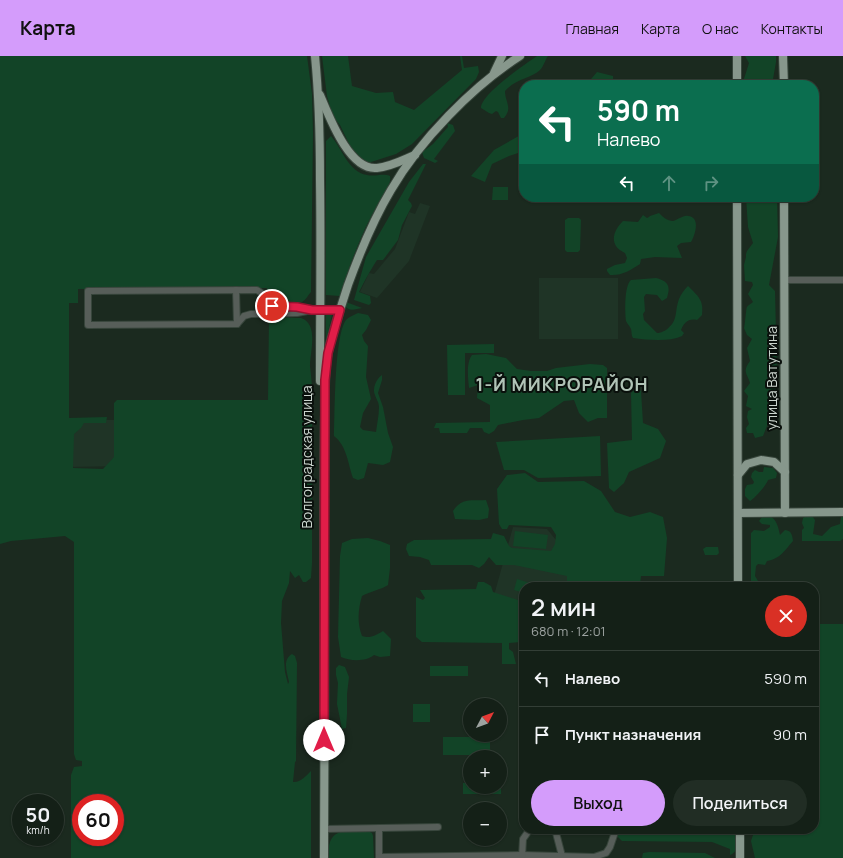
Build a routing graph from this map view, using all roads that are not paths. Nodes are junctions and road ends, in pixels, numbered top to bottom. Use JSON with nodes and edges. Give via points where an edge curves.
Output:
{"nodes":[{"id":1,"x":315,"y":56,"type":"edge"},
{"id":2,"x":502,"y":56,"type":"edge"},
{"id":3,"x":520,"y":56,"type":"edge"},
{"id":4,"x":736,"y":56,"type":"edge"},
{"id":5,"x":783,"y":56,"type":"edge"},
{"id":6,"x":492,"y":77,"type":"junction"},
{"id":7,"x":737,"y":80,"type":"edge"},
{"id":8,"x":784,"y":80,"type":"edge"},
{"id":9,"x":318,"y":90,"type":"junction"},
{"id":10,"x":415,"y":154,"type":"junction"},
{"id":11,"x":737,"y":202,"type":"edge"},
{"id":12,"x":784,"y":202,"type":"edge"},
{"id":13,"x":785,"y":280,"type":"junction"},
{"id":14,"x":843,"y":280,"type":"edge"},
{"id":15,"x":236,"y":290,"type":"junction"},
{"id":16,"x":312,"y":310,"type":"junction"},
{"id":17,"x":321,"y":310,"type":"junction"},
{"id":18,"x":340,"y":310,"type":"junction"},
{"id":19,"x":237,"y":324,"type":"junction"},
{"id":20,"x":785,"y":472,"type":"junction"},
{"id":21,"x":738,"y":474,"type":"junction"},
{"id":22,"x":843,"y":512,"type":"edge"},
{"id":23,"x":738,"y":513,"type":"junction"},
{"id":24,"x":785,"y":513,"type":"junction"},
{"id":25,"x":738,"y":582,"type":"edge"},
{"id":26,"x":438,"y":827,"type":"dead end"},
{"id":27,"x":379,"y":828,"type":"junction"},
{"id":28,"x":324,"y":829,"type":"junction"},
{"id":29,"x":526,"y":834,"type":"edge"},
{"id":30,"x":556,"y":834,"type":"edge"},
{"id":31,"x":614,"y":834,"type":"edge"},
{"id":32,"x":740,"y":834,"type":"edge"},
{"id":33,"x":522,"y":856,"type":"edge"},
{"id":34,"x":562,"y":856,"type":"junction"},
{"id":35,"x":319,"y":858,"type":"edge"},
{"id":36,"x":324,"y":858,"type":"edge"},
{"id":37,"x":379,"y":858,"type":"edge"},
{"id":38,"x":740,"y":858,"type":"edge"}],
"edges":[{"from":1,"to":9,"type":"main road","name":"Волгоградская улица"},
{"from":2,"to":6,"type":"main road"},
{"from":3,"to":6,"type":"main road","name":"Волгоградская улица"},
{"from":4,"to":7,"type":"main road"},
{"from":5,"to":8,"type":"main road"},
{"from":6,"to":10,"type":"main road","name":"Волгоградская улица","via":[[444,121]]},
{"from":9,"to":10,"type":"main road","via":[[335,129],[358,162],[366,167],[376,168],[389,166]]},
{"from":9,"to":17,"type":"main road","name":"Волгоградская улица"},
{"from":10,"to":18,"type":"main road","name":"Волгоградская улица","via":[[392,189],[369,232]]},
{"from":11,"to":21,"type":"main road"},
{"from":12,"to":13,"type":"main road","name":"улица Ватутина"},
{"from":13,"to":14,"type":"street"},
{"from":13,"to":20,"type":"main road","name":"улица Ватутина"},
{"from":15,"to":16,"type":"street","via":[[260,291],[273,307]]},
{"from":15,"to":19,"type":"street"},
{"from":15,"to":19,"type":"street","via":[[88,291],[88,325]]},
{"from":16,"to":17,"type":"street"},
{"from":16,"to":19,"type":"street","via":[[298,313],[251,314],[244,316]]},
{"from":17,"to":18,"type":"street"},
{"from":17,"to":35,"type":"main road","name":"Волгоградская улица"},
{"from":18,"to":28,"type":"main road","name":"Волгоградская улица","via":[[328,353],[325,380]]},
{"from":20,"to":21,"type":"main road","via":[[774,462],[761,460],[747,464]]},
{"from":20,"to":24,"type":"main road","name":"улица Ватутина"},
{"from":21,"to":23,"type":"main road"},
{"from":22,"to":24,"type":"main road"},
{"from":23,"to":24,"type":"main road"},
{"from":23,"to":25,"type":"main road"},
{"from":26,"to":27,"type":"street"},
{"from":27,"to":28,"type":"street"},
{"from":27,"to":37,"type":"street"},
{"from":28,"to":36,"type":"main road","name":"Волгоградская улица"},
{"from":29,"to":33,"type":"street","via":[[523,839]]},
{"from":30,"to":34,"type":"street"},
{"from":31,"to":34,"type":"street","via":[[606,853],[594,857]]},
{"from":32,"to":38,"type":"main road"},
{"from":33,"to":34,"type":"street"},
{"from":33,"to":37,"type":"street"}]}
